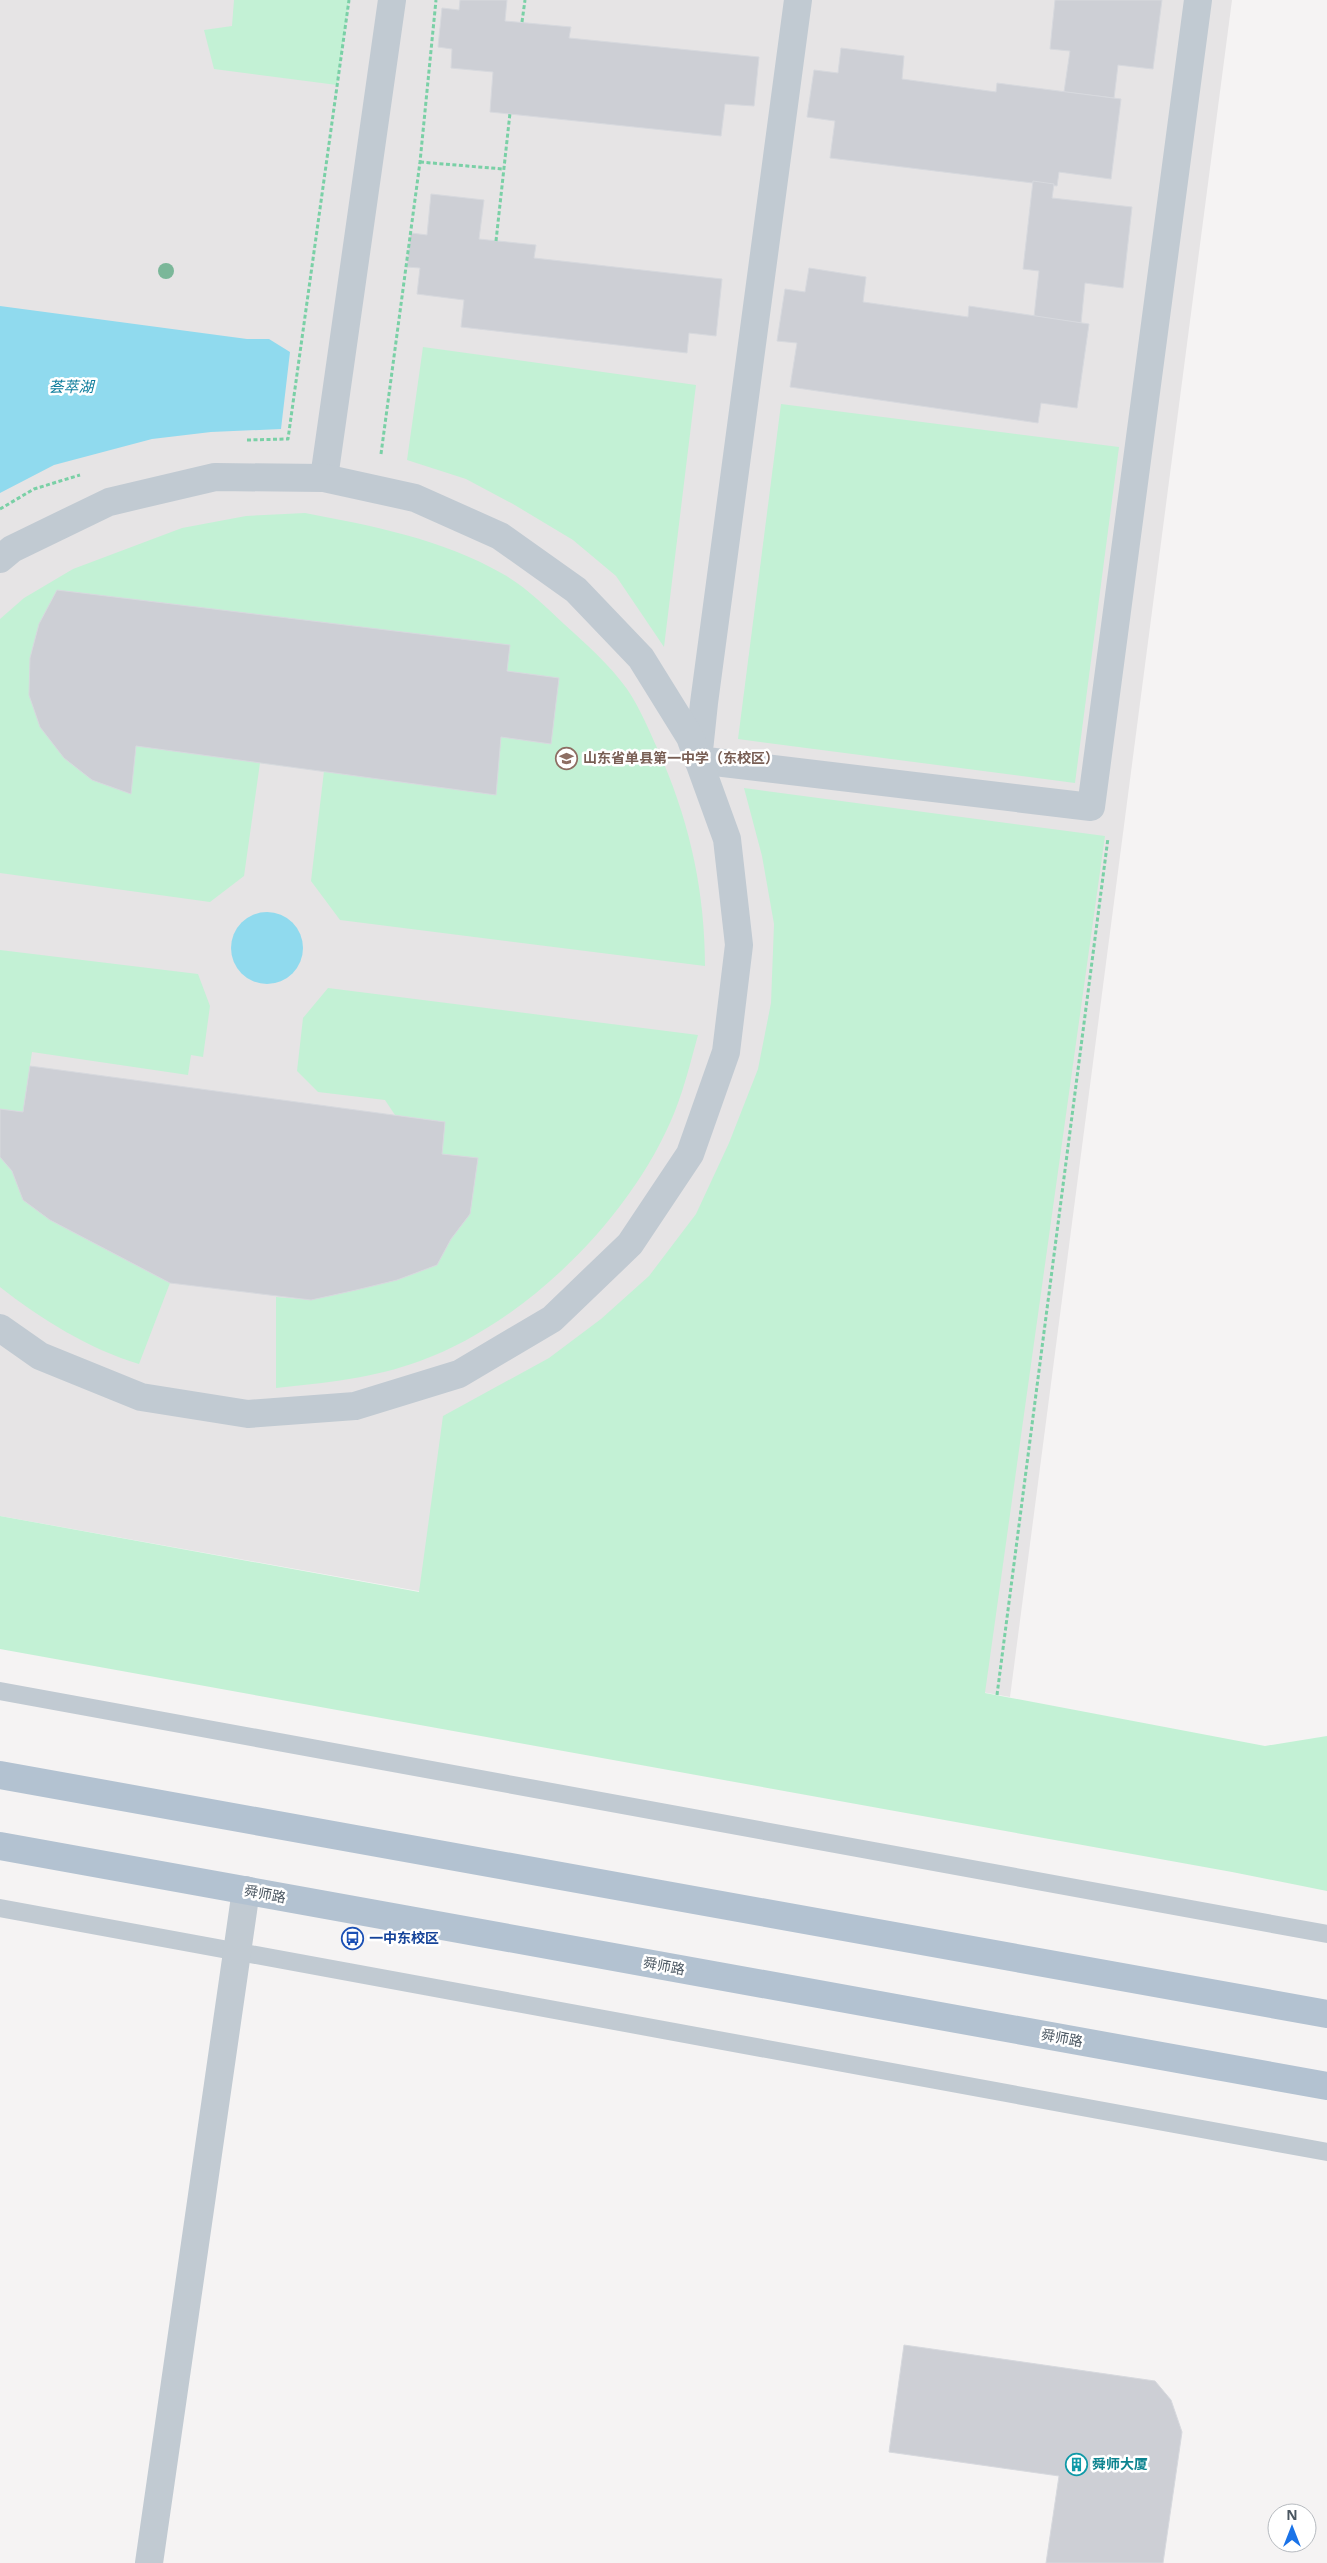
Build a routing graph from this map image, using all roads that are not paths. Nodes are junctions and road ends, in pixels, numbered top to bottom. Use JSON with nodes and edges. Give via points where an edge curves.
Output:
{"nodes":[{"id":1,"x":392,"y":0,"type":"edge"},
{"id":2,"x":798,"y":0,"type":"edge"},
{"id":3,"x":1198,"y":0,"type":"edge"},
{"id":4,"x":324,"y":478,"type":"junction"},
{"id":5,"x":0,"y":559,"type":"edge"},
{"id":6,"x":698,"y":760,"type":"junction"},
{"id":7,"x":0,"y":1328,"type":"edge"},
{"id":8,"x":0,"y":1691,"type":"edge"},
{"id":9,"x":0,"y":1775,"type":"edge"},
{"id":10,"x":0,"y":1846,"type":"edge"},
{"id":11,"x":246,"y":1890,"type":"junction"},
{"id":12,"x":0,"y":1908,"type":"edge"},
{"id":13,"x":1327,"y":1934,"type":"edge"},
{"id":14,"x":1327,"y":2014,"type":"edge"},
{"id":15,"x":1327,"y":2086,"type":"edge"},
{"id":16,"x":1327,"y":2152,"type":"edge"},
{"id":17,"x":149,"y":2563,"type":"edge"}],
"edges":[{"from":1,"to":4,"type":"street"},
{"from":2,"to":6,"type":"street"},
{"from":3,"to":6,"type":"street","via":[[1091,807]]},
{"from":4,"to":5,"type":"street","via":[[215,477],[110,502],[12,549]]},
{"from":4,"to":6,"type":"street","via":[[415,498],[449,513],[500,536],[576,590],[641,658],[690,737]]},
{"from":6,"to":7,"type":"street","via":[[727,839],[739,945],[726,1052],[690,1154],[630,1244],[552,1319],[459,1374],[440,1380],[355,1406],[248,1414],[141,1397],[40,1356]]},
{"from":8,"to":13,"type":"lane"},
{"from":9,"to":14,"type":"main road"},
{"from":10,"to":11,"type":"main road","name":"舜师路"},
{"from":11,"to":15,"type":"main road","name":"舜师路"},
{"from":11,"to":17,"type":"street"},
{"from":12,"to":16,"type":"lane"}]}
